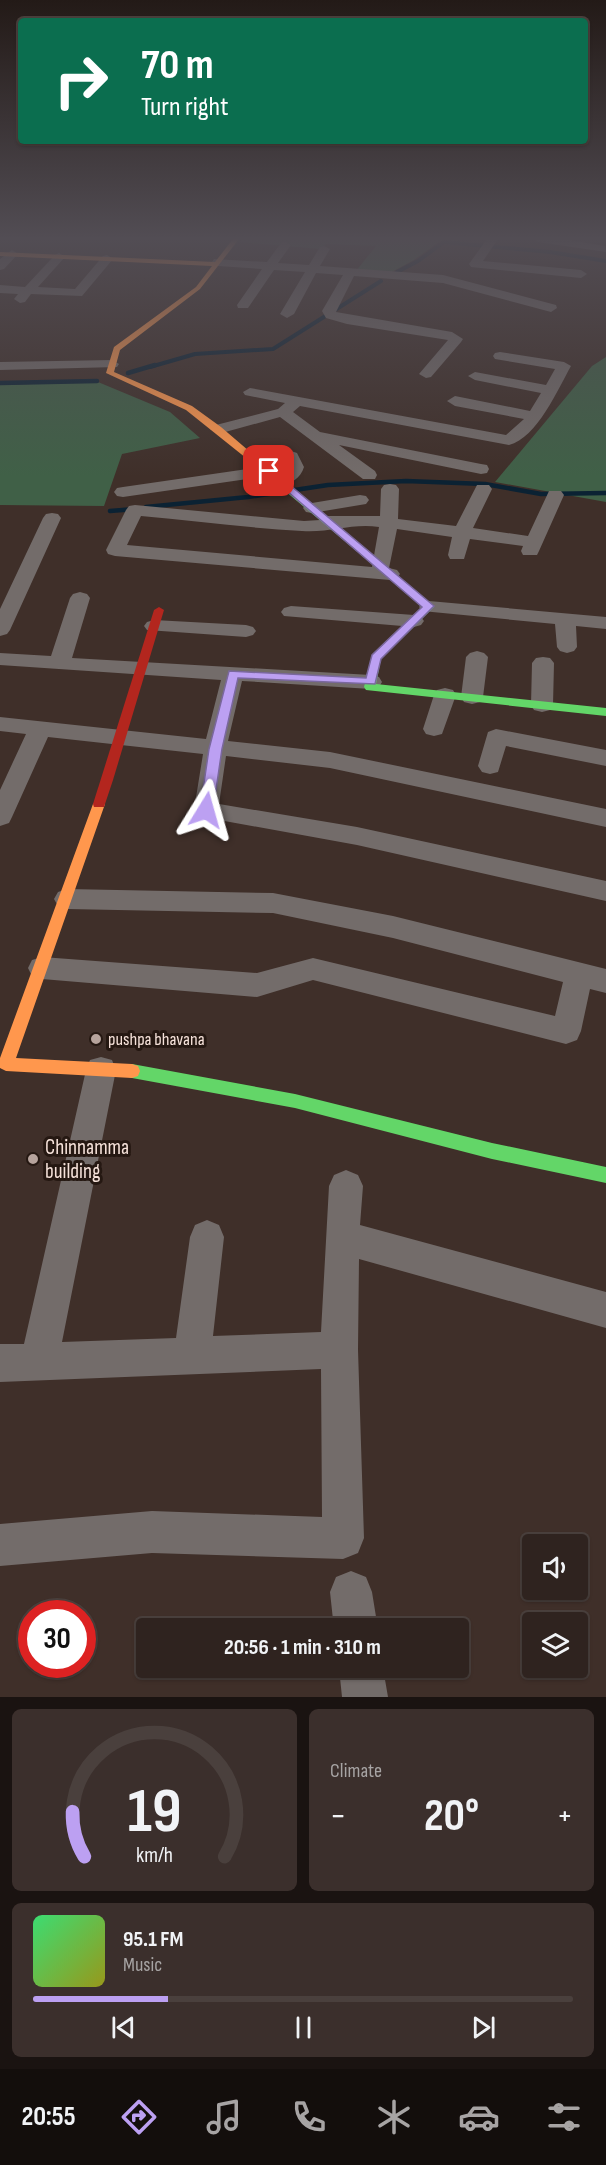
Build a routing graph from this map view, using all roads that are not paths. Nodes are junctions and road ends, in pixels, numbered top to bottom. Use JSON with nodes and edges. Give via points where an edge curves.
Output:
{"nodes":[{"id":1,"x":158,"y":318,"type":"edge"},
{"id":2,"x":343,"y":318,"type":"edge"},
{"id":3,"x":500,"y":356,"type":"dead end"},
{"id":4,"x":112,"y":364,"type":"junction"},
{"id":5,"x":0,"y":366,"type":"edge"},
{"id":6,"x":426,"y":375,"type":"dead end"},
{"id":7,"x":475,"y":376,"type":"dead end"},
{"id":8,"x":550,"y":390,"type":"junction"},
{"id":9,"x":250,"y":392,"type":"dead end"},
{"id":10,"x":297,"y":401,"type":"junction"},
{"id":11,"x":454,"y":401,"type":"dead end"},
{"id":12,"x":283,"y":411,"type":"junction"},
{"id":13,"x":533,"y":416,"type":"junction"},
{"id":14,"x":218,"y":429,"type":"junction"},
{"id":15,"x":317,"y":436,"type":"junction"},
{"id":16,"x":291,"y":456,"type":"dead end"},
{"id":17,"x":480,"y":470,"type":"dead end"},
{"id":18,"x":369,"y":475,"type":"dead end"},
{"id":19,"x":274,"y":476,"type":"junction"},
{"id":20,"x":390,"y":489,"type":"dead end"},
{"id":21,"x":483,"y":489,"type":"dead end"},
{"id":22,"x":123,"y":492,"type":"dead end"},
{"id":23,"x":555,"y":495,"type":"dead end"},
{"id":24,"x":360,"y":500,"type":"dead end"},
{"id":25,"x":312,"y":508,"type":"junction"},
{"id":26,"x":52,"y":518,"type":"dead end"},
{"id":27,"x":330,"y":523,"type":"junction"},
{"id":28,"x":389,"y":523,"type":"junction"},
{"id":29,"x":463,"y":531,"type":"junction"},
{"id":30,"x":457,"y":555,"type":"dead end"},
{"id":31,"x":386,"y":570,"type":"junction"},
{"id":32,"x":80,"y":598,"type":"dead end"},
{"id":33,"x":429,"y":606,"type":"junction"},
{"id":34,"x":291,"y":612,"type":"dead end"},
{"id":35,"x":157,"y":618,"type":"joint"},
{"id":36,"x":565,"y":619,"type":"junction"},
{"id":37,"x":414,"y":621,"type":"junction"},
{"id":38,"x":606,"y":623,"type":"edge"},
{"id":39,"x":0,"y":630,"type":"edge"},
{"id":40,"x":246,"y":631,"type":"dead end"},
{"id":41,"x":567,"y":647,"type":"dead end"},
{"id":42,"x":477,"y":657,"type":"dead end"},
{"id":43,"x":0,"y":658,"type":"edge"},
{"id":44,"x":543,"y":663,"type":"dead end"},
{"id":45,"x":59,"y":664,"type":"junction"},
{"id":46,"x":140,"y":669,"type":"junction"},
{"id":47,"x":233,"y":674,"type":"junction"},
{"id":48,"x":371,"y":682,"type":"junction"},
{"id":49,"x":445,"y":694,"type":"junction"},
{"id":50,"x":472,"y":698,"type":"junction"},
{"id":51,"x":542,"y":705,"type":"junction"},
{"id":52,"x":606,"y":712,"type":"edge"},
{"id":53,"x":0,"y":724,"type":"edge"},
{"id":54,"x":40,"y":729,"type":"junction"},
{"id":55,"x":434,"y":729,"type":"dead end"},
{"id":56,"x":122,"y":738,"type":"junction"},
{"id":57,"x":215,"y":749,"type":"junction"},
{"id":58,"x":606,"y":758,"type":"edge"},
{"id":59,"x":490,"y":766,"type":"dead end"},
{"id":60,"x":3,"y":803,"type":"edge"},
{"id":61,"x":606,"y":818,"type":"edge"},
{"id":62,"x":606,"y":891,"type":"edge"},
{"id":63,"x":67,"y":899,"type":"junction"},
{"id":64,"x":42,"y":968,"type":"junction"},
{"id":65,"x":579,"y":974,"type":"junction"},
{"id":66,"x":606,"y":981,"type":"edge"},
{"id":67,"x":3,"y":1064,"type":"edge"},
{"id":68,"x":101,"y":1070,"type":"junction"},
{"id":69,"x":606,"y":1175,"type":"edge"},
{"id":70,"x":346,"y":1186,"type":"dead end"},
{"id":71,"x":207,"y":1237,"type":"dead end"},
{"id":72,"x":342,"y":1237,"type":"junction"},
{"id":73,"x":606,"y":1310,"type":"edge"},
{"id":74,"x":339,"y":1350,"type":"junction"},
{"id":75,"x":192,"y":1356,"type":"junction"},
{"id":76,"x":39,"y":1362,"type":"junction"},
{"id":77,"x":0,"y":1363,"type":"edge"},
{"id":78,"x":0,"y":1545,"type":"edge"},
{"id":79,"x":362,"y":1678,"type":"edge"},
{"id":80,"x":365,"y":1697,"type":"edge"}],
"edges":[{"from":1,"to":4,"type":"street","via":[[117,349]]},
{"from":2,"to":6,"type":"street","via":[[455,337]]},
{"from":3,"to":8,"type":"street","via":[[564,366]]},
{"from":4,"to":5,"type":"street"},
{"from":4,"to":14,"type":"street","via":[[110,373],[189,408]]},
{"from":7,"to":8,"type":"street"},
{"from":8,"to":13,"type":"street"},
{"from":9,"to":10,"type":"street"},
{"from":10,"to":12,"type":"street"},
{"from":10,"to":13,"type":"street","via":[[500,440],[516,437]]},
{"from":11,"to":13,"type":"street"},
{"from":12,"to":14,"type":"street"},
{"from":12,"to":15,"type":"street"},
{"from":14,"to":19,"type":"street"},
{"from":15,"to":17,"type":"street"},
{"from":15,"to":18,"type":"street"},
{"from":16,"to":19,"type":"street","via":[[296,467],[293,475]]},
{"from":19,"to":22,"type":"street"},
{"from":19,"to":25,"type":"street"},
{"from":20,"to":28,"type":"street"},
{"from":21,"to":29,"type":"street"},
{"from":23,"to":29,"type":"street","via":[[533,546]]},
{"from":24,"to":25,"type":"street"},
{"from":25,"to":27,"type":"street"},
{"from":26,"to":39,"type":"street"},
{"from":27,"to":28,"type":"street"},
{"from":27,"to":31,"type":"street"},
{"from":27,"to":31,"type":"street","via":[[304,526],[135,510],[115,550]]},
{"from":28,"to":29,"type":"street"},
{"from":28,"to":31,"type":"street"},
{"from":29,"to":30,"type":"street"},
{"from":31,"to":33,"type":"street"},
{"from":32,"to":45,"type":"street"},
{"from":33,"to":36,"type":"street"},
{"from":33,"to":37,"type":"street"},
{"from":34,"to":37,"type":"street"},
{"from":35,"to":40,"type":"street"},
{"from":35,"to":46,"type":"street"},
{"from":36,"to":38,"type":"street"},
{"from":36,"to":41,"type":"street"},
{"from":37,"to":48,"type":"street","via":[[376,658]]},
{"from":42,"to":50,"type":"street"},
{"from":43,"to":45,"type":"street"},
{"from":44,"to":51,"type":"street"},
{"from":45,"to":46,"type":"street"},
{"from":46,"to":47,"type":"street"},
{"from":46,"to":56,"type":"street"},
{"from":47,"to":48,"type":"street"},
{"from":47,"to":57,"type":"street"},
{"from":48,"to":49,"type":"street","via":[[370,687]]},
{"from":49,"to":50,"type":"street"},
{"from":49,"to":55,"type":"street"},
{"from":50,"to":51,"type":"street"},
{"from":51,"to":52,"type":"street"},
{"from":53,"to":54,"type":"street"},
{"from":54,"to":56,"type":"street"},
{"from":54,"to":60,"type":"street"},
{"from":56,"to":57,"type":"street"},
{"from":56,"to":63,"type":"street"},
{"from":57,"to":61,"type":"street","via":[[330,760]]},
{"from":57,"to":62,"type":"street","via":[[206,810],[357,836]]},
{"from":58,"to":59,"type":"street","via":[[496,737]]},
{"from":63,"to":64,"type":"street"},
{"from":63,"to":65,"type":"street","via":[[273,903],[393,927]]},
{"from":64,"to":65,"type":"street","via":[[257,985],[313,969],[566,1030]]},
{"from":64,"to":67,"type":"street"},
{"from":65,"to":66,"type":"street"},
{"from":67,"to":68,"type":"street"},
{"from":68,"to":69,"type":"street","via":[[131,1071],[295,1101],[492,1151]]},
{"from":68,"to":76,"type":"street"},
{"from":70,"to":72,"type":"street"},
{"from":71,"to":75,"type":"street"},
{"from":72,"to":73,"type":"street"},
{"from":72,"to":74,"type":"street"},
{"from":74,"to":75,"type":"street"},
{"from":74,"to":78,"type":"street","via":[[343,1538],[152,1532]]},
{"from":75,"to":76,"type":"street"},
{"from":76,"to":77,"type":"street"},
{"from":79,"to":80,"type":"street"}]}
